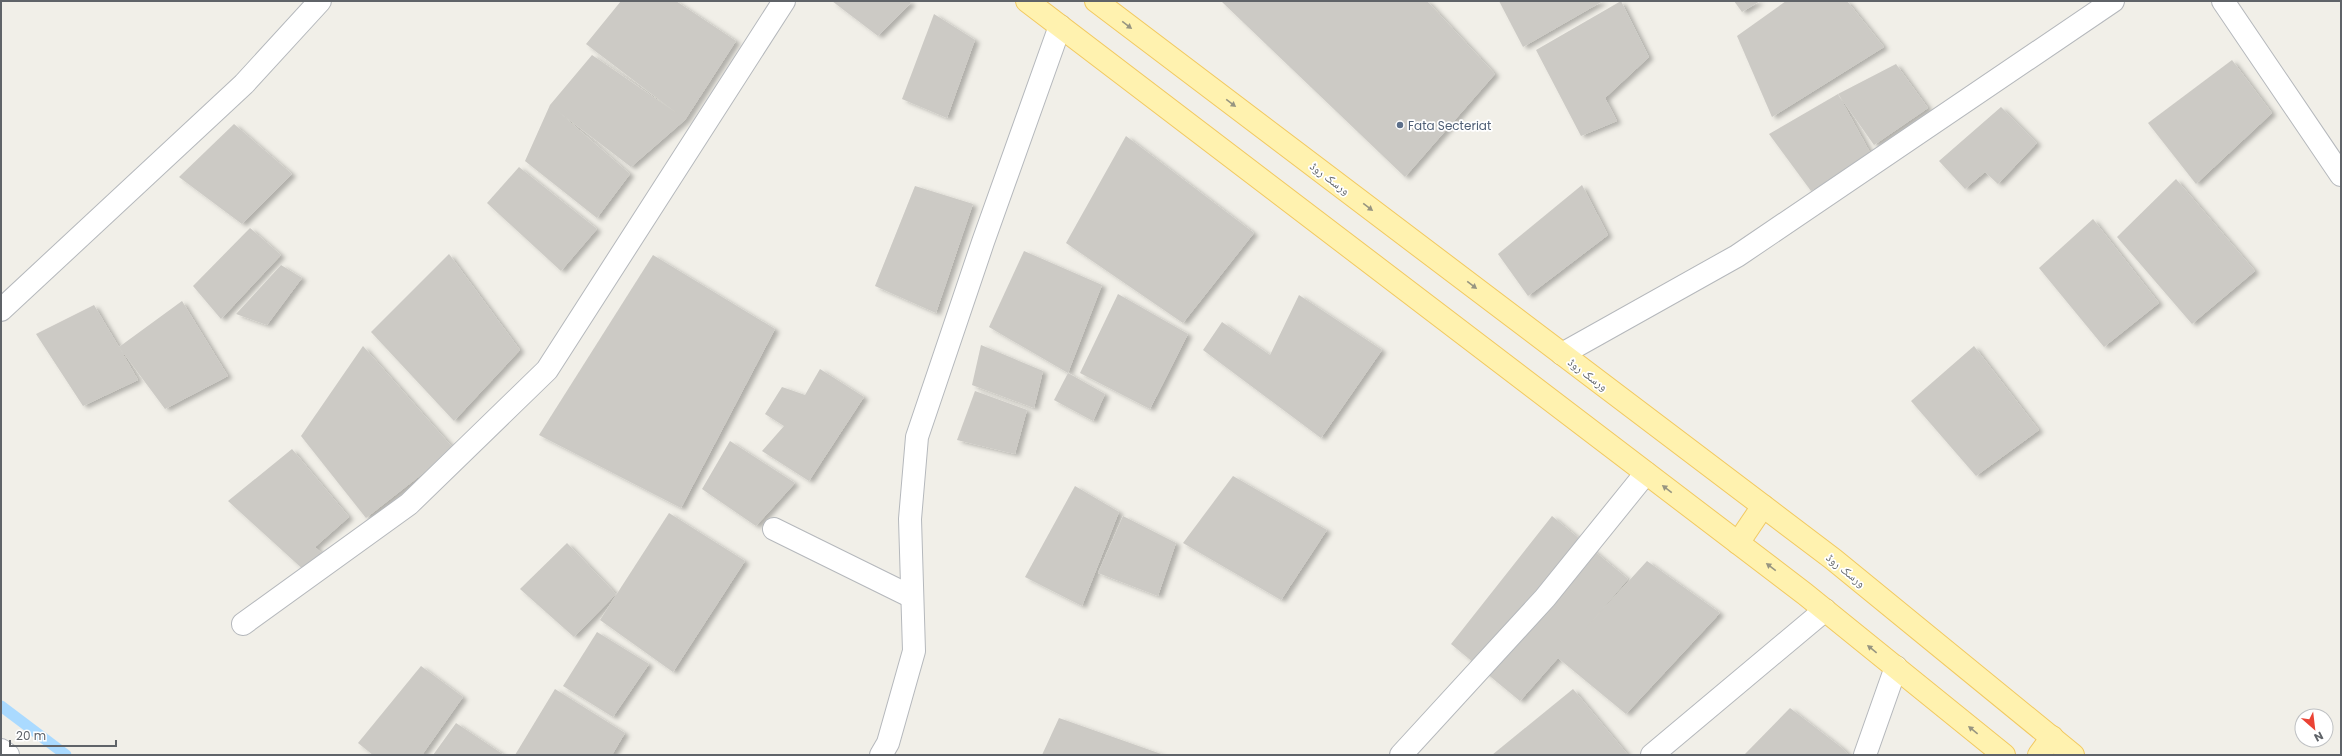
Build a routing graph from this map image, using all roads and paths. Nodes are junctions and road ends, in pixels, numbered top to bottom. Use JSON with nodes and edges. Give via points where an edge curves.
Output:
{"nodes":[{"id":1,"x":320,"y":1,"type":"edge"},
{"id":2,"x":784,"y":1,"type":"edge"},
{"id":3,"x":1027,"y":1,"type":"edge"},
{"id":4,"x":1096,"y":1,"type":"edge"},
{"id":5,"x":2113,"y":1,"type":"edge"},
{"id":6,"x":2223,"y":1,"type":"edge"},
{"id":7,"x":1060,"y":26,"type":"junction"},
{"id":8,"x":2341,"y":175,"type":"edge"},
{"id":9,"x":1,"y":310,"type":"edge"},
{"id":10,"x":1562,"y":354,"type":"junction"},
{"id":11,"x":1646,"y":472,"type":"junction"},
{"id":12,"x":1763,"y":506,"type":"junction"},
{"id":13,"x":774,"y":529,"type":"dead end"},
{"id":14,"x":1738,"y":543,"type":"junction"},
{"id":15,"x":912,"y":597,"type":"junction"},
{"id":16,"x":1825,"y":610,"type":"junction"},
{"id":17,"x":243,"y":624,"type":"dead end"},
{"id":18,"x":1896,"y":668,"type":"junction"},
{"id":19,"x":2052,"y":737,"type":"junction"},
{"id":20,"x":1,"y":750,"type":"edge"},
{"id":21,"x":8,"y":755,"type":"edge"},
{"id":22,"x":882,"y":755,"type":"edge"},
{"id":23,"x":1401,"y":755,"type":"edge"},
{"id":24,"x":1652,"y":755,"type":"edge"},
{"id":25,"x":1865,"y":755,"type":"edge"},
{"id":26,"x":2004,"y":755,"type":"edge"},
{"id":27,"x":2039,"y":755,"type":"edge"},
{"id":28,"x":2073,"y":755,"type":"edge"}],
"edges":[{"from":1,"to":9,"type":"street","via":[[244,84]]},
{"from":2,"to":17,"type":"street","via":[[547,370],[409,504]]},
{"from":3,"to":7,"type":"main road"},
{"from":4,"to":10,"type":"main road","name":"ورسک روڈ","one_way":true},
{"from":5,"to":10,"type":"street","via":[[1737,256]]},
{"from":6,"to":8,"type":"street"},
{"from":7,"to":11,"type":"main road"},
{"from":7,"to":15,"type":"street","via":[[982,242],[917,437],[910,519]]},
{"from":10,"to":12,"type":"main road","name":"ورسک روڈ"},
{"from":14,"to":11,"type":"main road","one_way":true},
{"from":11,"to":23,"type":"street","via":[[1544,598]]},
{"from":12,"to":14,"type":"main road"},
{"from":12,"to":19,"type":"main road","name":"ورسک روڈ","via":[[1833,559]]},
{"from":13,"to":15,"type":"street"},
{"from":16,"to":14,"type":"main road","one_way":true},
{"from":15,"to":22,"type":"street","via":[[914,651],[888,743]]},
{"from":18,"to":16,"type":"main road","one_way":true},
{"from":16,"to":24,"type":"street"},
{"from":18,"to":25,"type":"street"},
{"from":26,"to":18,"type":"main road","one_way":true},
{"from":19,"to":27,"type":"main road"},
{"from":19,"to":28,"type":"main road","name":"ورسک روڈ"},
{"from":20,"to":21,"type":"street"}]}
